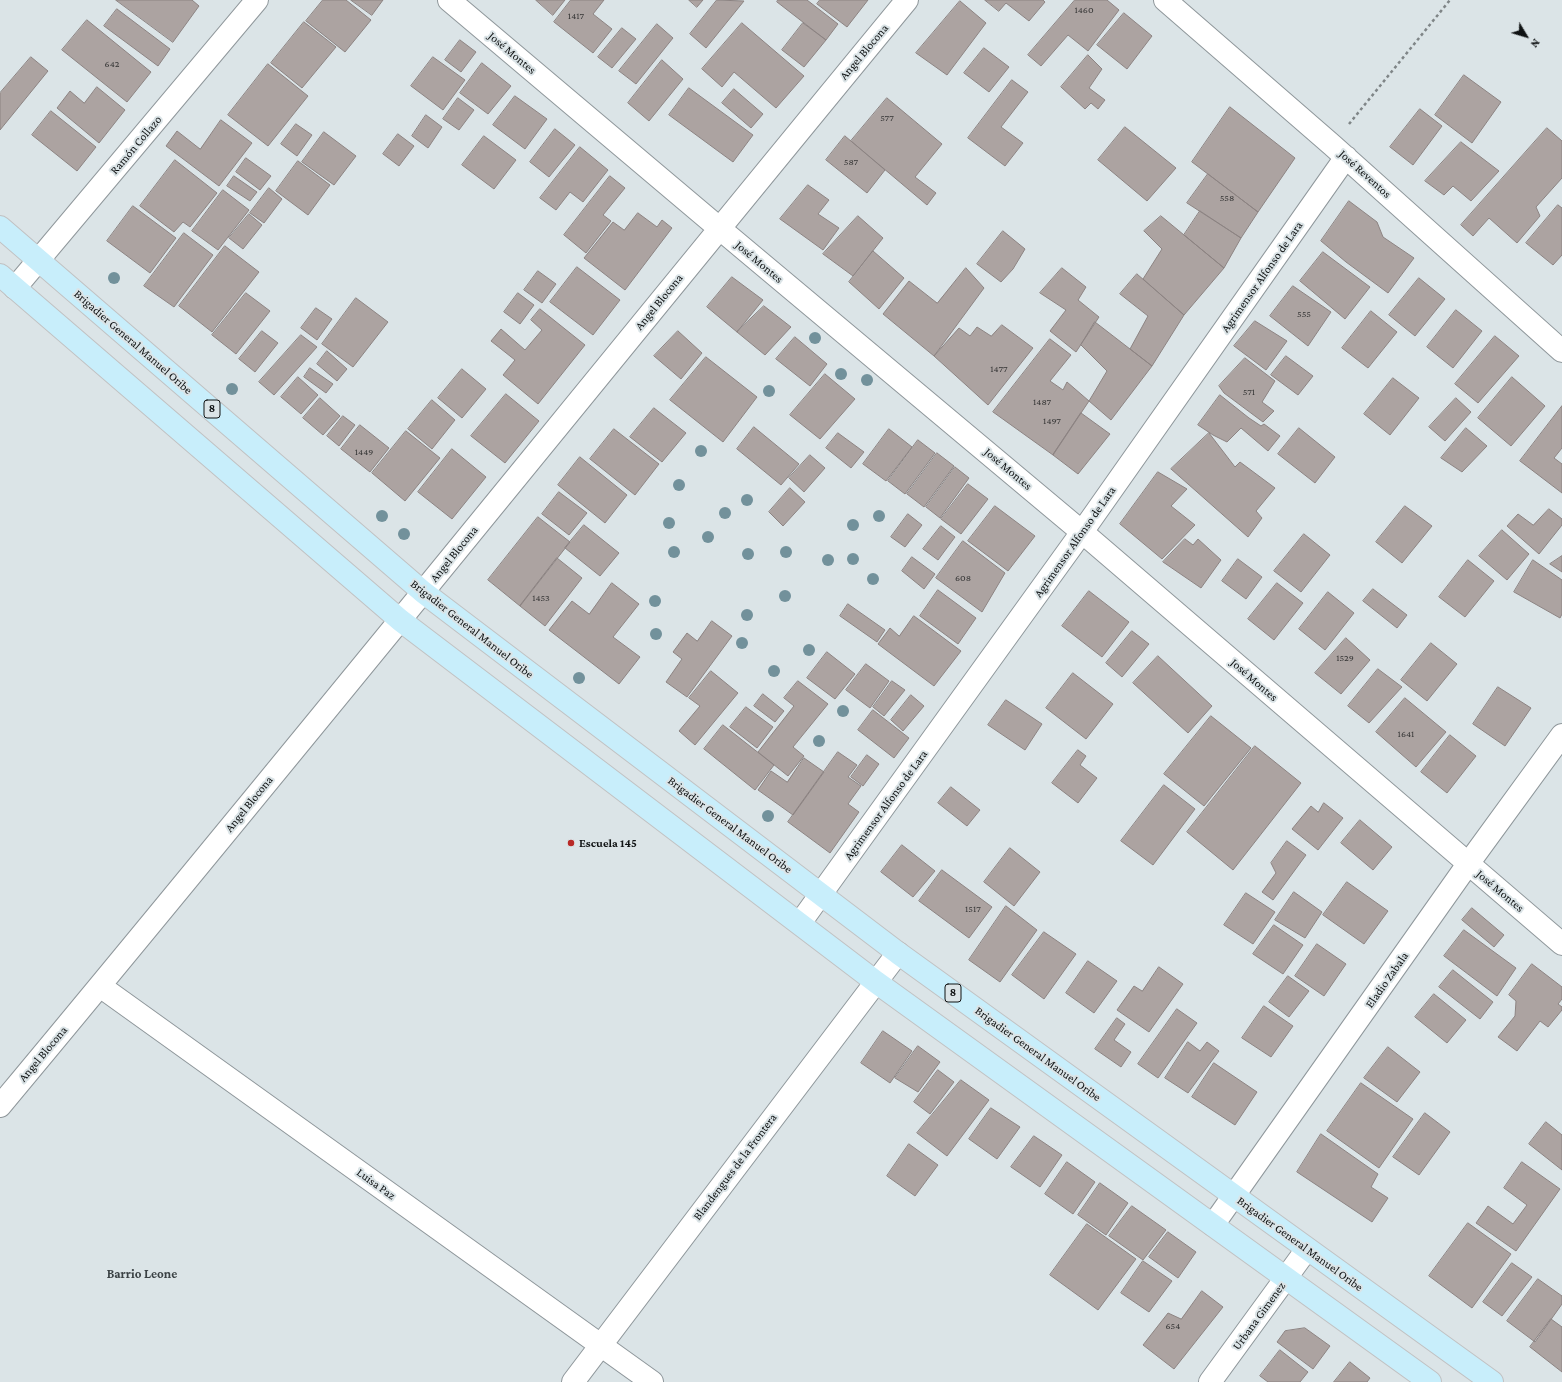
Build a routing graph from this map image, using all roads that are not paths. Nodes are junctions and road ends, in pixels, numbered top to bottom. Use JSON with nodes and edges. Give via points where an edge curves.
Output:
{"nodes":[{"id":1,"x":257,"y":0,"type":"edge"},
{"id":2,"x":450,"y":0,"type":"edge"},
{"id":3,"x":907,"y":0,"type":"edge"},
{"id":4,"x":1165,"y":0,"type":"edge"},
{"id":5,"x":1339,"y":151,"type":"junction"},
{"id":6,"x":0,"y":227,"type":"edge"},
{"id":7,"x":719,"y":228,"type":"junction"},
{"id":8,"x":40,"y":261,"type":"junction"},
{"id":9,"x":7,"y":282,"type":"edge"},
{"id":10,"x":1562,"y":351,"type":"edge"},
{"id":11,"x":1082,"y":532,"type":"junction"},
{"id":12,"x":423,"y":592,"type":"junction"},
{"id":13,"x":400,"y":620,"type":"junction"},
{"id":14,"x":1562,"y":735,"type":"edge"},
{"id":15,"x":1468,"y":864,"type":"junction"},
{"id":16,"x":821,"y":895,"type":"junction"},
{"id":17,"x":800,"y":923,"type":"junction"},
{"id":18,"x":1562,"y":944,"type":"edge"},
{"id":19,"x":898,"y":953,"type":"junction"},
{"id":20,"x":876,"y":982,"type":"junction"},
{"id":21,"x":100,"y":986,"type":"junction"},
{"id":22,"x":0,"y":1106,"type":"edge"},
{"id":23,"x":1234,"y":1197,"type":"junction"},
{"id":24,"x":1213,"y":1225,"type":"junction"},
{"id":25,"x":1307,"y":1249,"type":"junction"},
{"id":26,"x":1286,"y":1279,"type":"junction"},
{"id":27,"x":600,"y":1345,"type":"junction"},
{"id":28,"x":573,"y":1382,"type":"edge"},
{"id":29,"x":652,"y":1382,"type":"edge"},
{"id":30,"x":1210,"y":1382,"type":"edge"},
{"id":31,"x":1430,"y":1382,"type":"edge"},
{"id":32,"x":1492,"y":1382,"type":"edge"}],
"edges":[{"from":1,"to":8,"type":"street","name":"Ramón Collazo"},
{"from":2,"to":7,"type":"street","name":"José Montes"},
{"from":3,"to":7,"type":"street","name":"Angel Blocona"},
{"from":4,"to":5,"type":"street","name":"José Reventos"},
{"from":5,"to":10,"type":"street","name":"José Reventos"},
{"from":5,"to":11,"type":"street","name":"Agrimensor Alfonso de Lara"},
{"from":6,"to":8,"type":"main road","name":"Brigadier General Manuel Oribe","number":"8"},
{"from":7,"to":11,"type":"street","name":"José Montes"},
{"from":7,"to":12,"type":"street","name":"Angel Blocona"},
{"from":8,"to":9,"type":"street","name":"Ramón Collazo"},
{"from":8,"to":12,"type":"main road","name":"Brigadier General Manuel Oribe","number":"8"},
{"from":9,"to":13,"type":"main road"},
{"from":11,"to":15,"type":"street","name":"José Montes"},
{"from":11,"to":16,"type":"street","name":"Agrimensor Alfonso de Lara"},
{"from":12,"to":13,"type":"street","name":"Angel Blocona"},
{"from":12,"to":16,"type":"main road","name":"Brigadier General Manuel Oribe","number":"8"},
{"from":13,"to":17,"type":"main road"},
{"from":13,"to":21,"type":"street","name":"Angel Blocona"},
{"from":14,"to":15,"type":"street","name":"Eladio Zabala"},
{"from":15,"to":18,"type":"street","name":"José Montes"},
{"from":15,"to":23,"type":"street","name":"Eladio Zabala"},
{"from":16,"to":17,"type":"street","name":"Agrimensor Alfonso de Lara"},
{"from":16,"to":19,"type":"main road","name":"Brigadier General Manuel Oribe","number":"8"},
{"from":17,"to":20,"type":"main road"},
{"from":19,"to":20,"type":"street","name":"Blandengues de la Frontera"},
{"from":19,"to":23,"type":"main road","name":"Brigadier General Manuel Oribe","number":"8"},
{"from":20,"to":24,"type":"main road"},
{"from":20,"to":27,"type":"street","name":"Blandengues de la Frontera"},
{"from":21,"to":22,"type":"street","name":"Angel Blocona"},
{"from":21,"to":27,"type":"street","name":"Luisa Paz"},
{"from":23,"to":24,"type":"street","name":"Eladio Zabala"},
{"from":23,"to":25,"type":"main road","name":"Brigadier General Manuel Oribe","number":"8"},
{"from":24,"to":26,"type":"main road"},
{"from":25,"to":26,"type":"street","name":"Urbana Gimenez"},
{"from":25,"to":32,"type":"main road","name":"Brigadier General Manuel Oribe","number":"8"},
{"from":26,"to":30,"type":"street","name":"Urbana Gimenez"},
{"from":26,"to":31,"type":"main road"},
{"from":27,"to":28,"type":"street","name":"Blandengues de la Frontera"},
{"from":27,"to":29,"type":"street","name":"Luisa Paz"}]}
